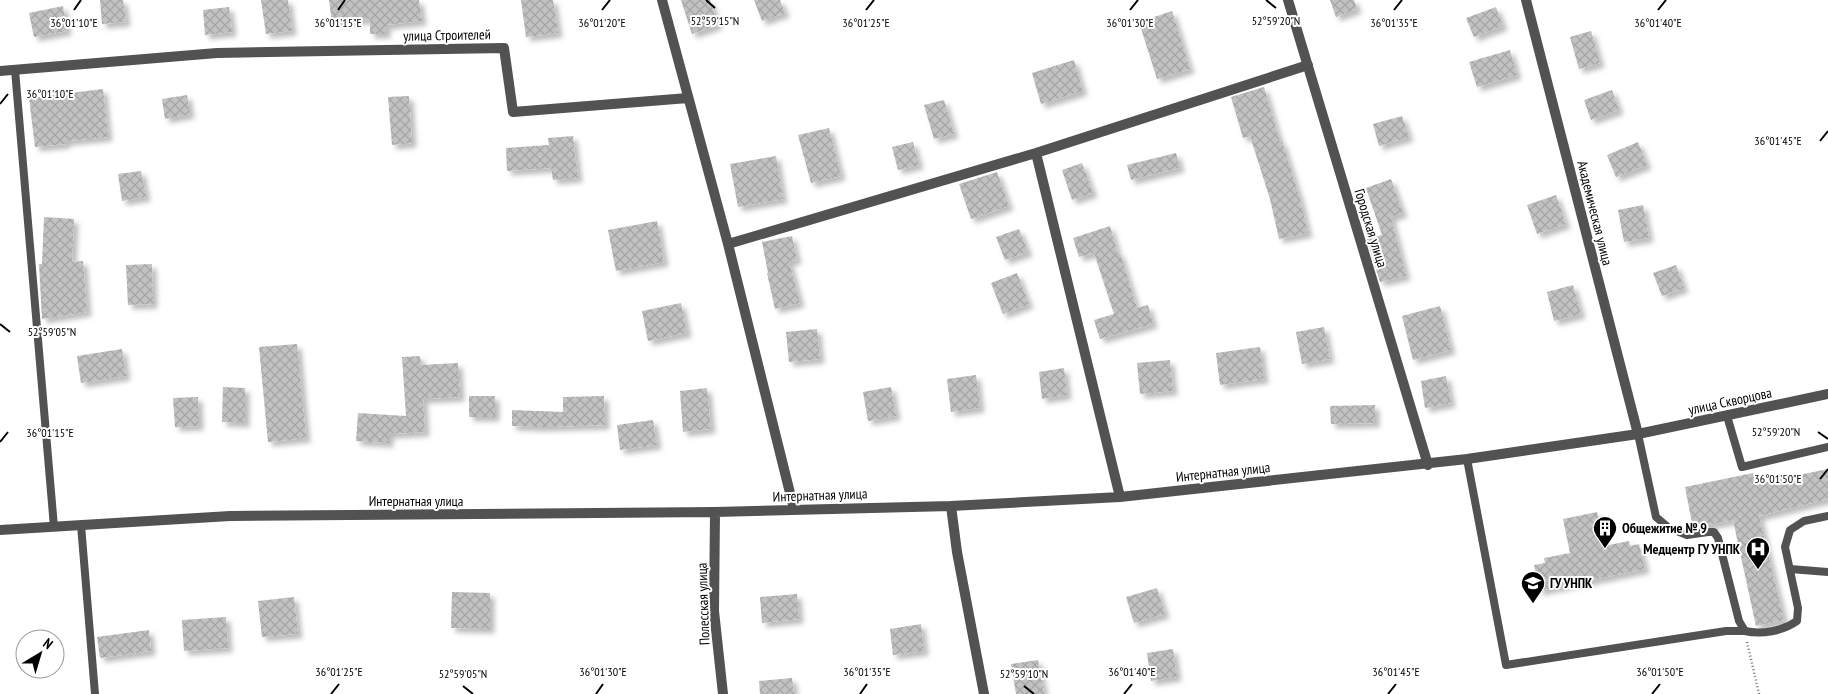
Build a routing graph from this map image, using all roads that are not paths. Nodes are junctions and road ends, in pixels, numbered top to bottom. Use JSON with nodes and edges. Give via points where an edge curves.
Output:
{"nodes":[{"id":1,"x":662,"y":0,"type":"edge"},
{"id":2,"x":1288,"y":0,"type":"edge"},
{"id":3,"x":1526,"y":0,"type":"edge"},
{"id":4,"x":1308,"y":64,"type":"junction"},
{"id":5,"x":15,"y":70,"type":"junction"},
{"id":6,"x":0,"y":71,"type":"edge"},
{"id":7,"x":688,"y":98,"type":"junction"},
{"id":8,"x":1036,"y":153,"type":"junction"},
{"id":9,"x":728,"y":244,"type":"junction"},
{"id":10,"x":1828,"y":394,"type":"edge"},
{"id":11,"x":1727,"y":416,"type":"junction"},
{"id":12,"x":1638,"y":434,"type":"junction"},
{"id":13,"x":1828,"y":447,"type":"edge"},
{"id":14,"x":1468,"y":459,"type":"junction"},
{"id":15,"x":1428,"y":465,"type":"junction"},
{"id":16,"x":1120,"y":497,"type":"junction"},
{"id":17,"x":951,"y":506,"type":"junction"},
{"id":18,"x":794,"y":509,"type":"junction"},
{"id":19,"x":714,"y":512,"type":"junction"},
{"id":20,"x":1828,"y":516,"type":"edge"},
{"id":21,"x":81,"y":525,"type":"junction"},
{"id":22,"x":54,"y":527,"type":"junction"},
{"id":23,"x":0,"y":530,"type":"edge"},
{"id":24,"x":1790,"y":569,"type":"junction"},
{"id":25,"x":1828,"y":572,"type":"edge"},
{"id":26,"x":1745,"y":631,"type":"junction"},
{"id":27,"x":95,"y":694,"type":"edge"},
{"id":28,"x":723,"y":694,"type":"edge"},
{"id":29,"x":984,"y":694,"type":"edge"}],
"edges":[{"from":1,"to":7,"type":"street"},
{"from":2,"to":4,"type":"street","name":"Городская улица"},
{"from":3,"to":12,"type":"street","name":"Академическая улица"},
{"from":4,"to":8,"type":"street"},
{"from":4,"to":15,"type":"street","name":"Городская улица"},
{"from":5,"to":6,"type":"street","name":"улица Строителей"},
{"from":5,"to":7,"type":"street","name":"улица Строителей","via":[[217,53],[504,48],[513,112]]},
{"from":5,"to":22,"type":"lane"},
{"from":7,"to":9,"type":"street"},
{"from":8,"to":9,"type":"street"},
{"from":8,"to":16,"type":"street"},
{"from":9,"to":18,"type":"street"},
{"from":10,"to":11,"type":"street","name":"улица Скворцова"},
{"from":11,"to":12,"type":"street","name":"улица Скворцова"},
{"from":11,"to":13,"type":"lane","via":[[1742,467]]},
{"from":12,"to":14,"type":"street","name":"Интернатная улица"},
{"from":12,"to":26,"type":"lane","via":[[1656,517],[1669,528],[1687,535],[1714,532],[1739,621]]},
{"from":14,"to":15,"type":"street","name":"Интернатная улица"},
{"from":14,"to":26,"type":"lane","via":[[1506,665],[1726,631]]},
{"from":15,"to":16,"type":"street","name":"Интернатная улица"},
{"from":16,"to":17,"type":"street","name":"Интернатная улица"},
{"from":17,"to":18,"type":"street","name":"Интернатная улица"},
{"from":17,"to":29,"type":"street"},
{"from":18,"to":19,"type":"street","name":"Интернатная улица"},
{"from":19,"to":21,"type":"street","name":"Интернатная улица","via":[[230,516]]},
{"from":19,"to":28,"type":"street","name":"Полесская улица","via":[[714,610]]},
{"from":20,"to":24,"type":"lane","via":[[1804,521],[1790,530],[1785,546]]},
{"from":21,"to":22,"type":"street","name":"Интернатная улица"},
{"from":21,"to":27,"type":"lane"},
{"from":22,"to":23,"type":"street","name":"Интернатная улица"},
{"from":24,"to":25,"type":"lane"},
{"from":24,"to":26,"type":"lane","via":[[1798,608],[1797,621],[1789,627],[1755,633]]}]}
